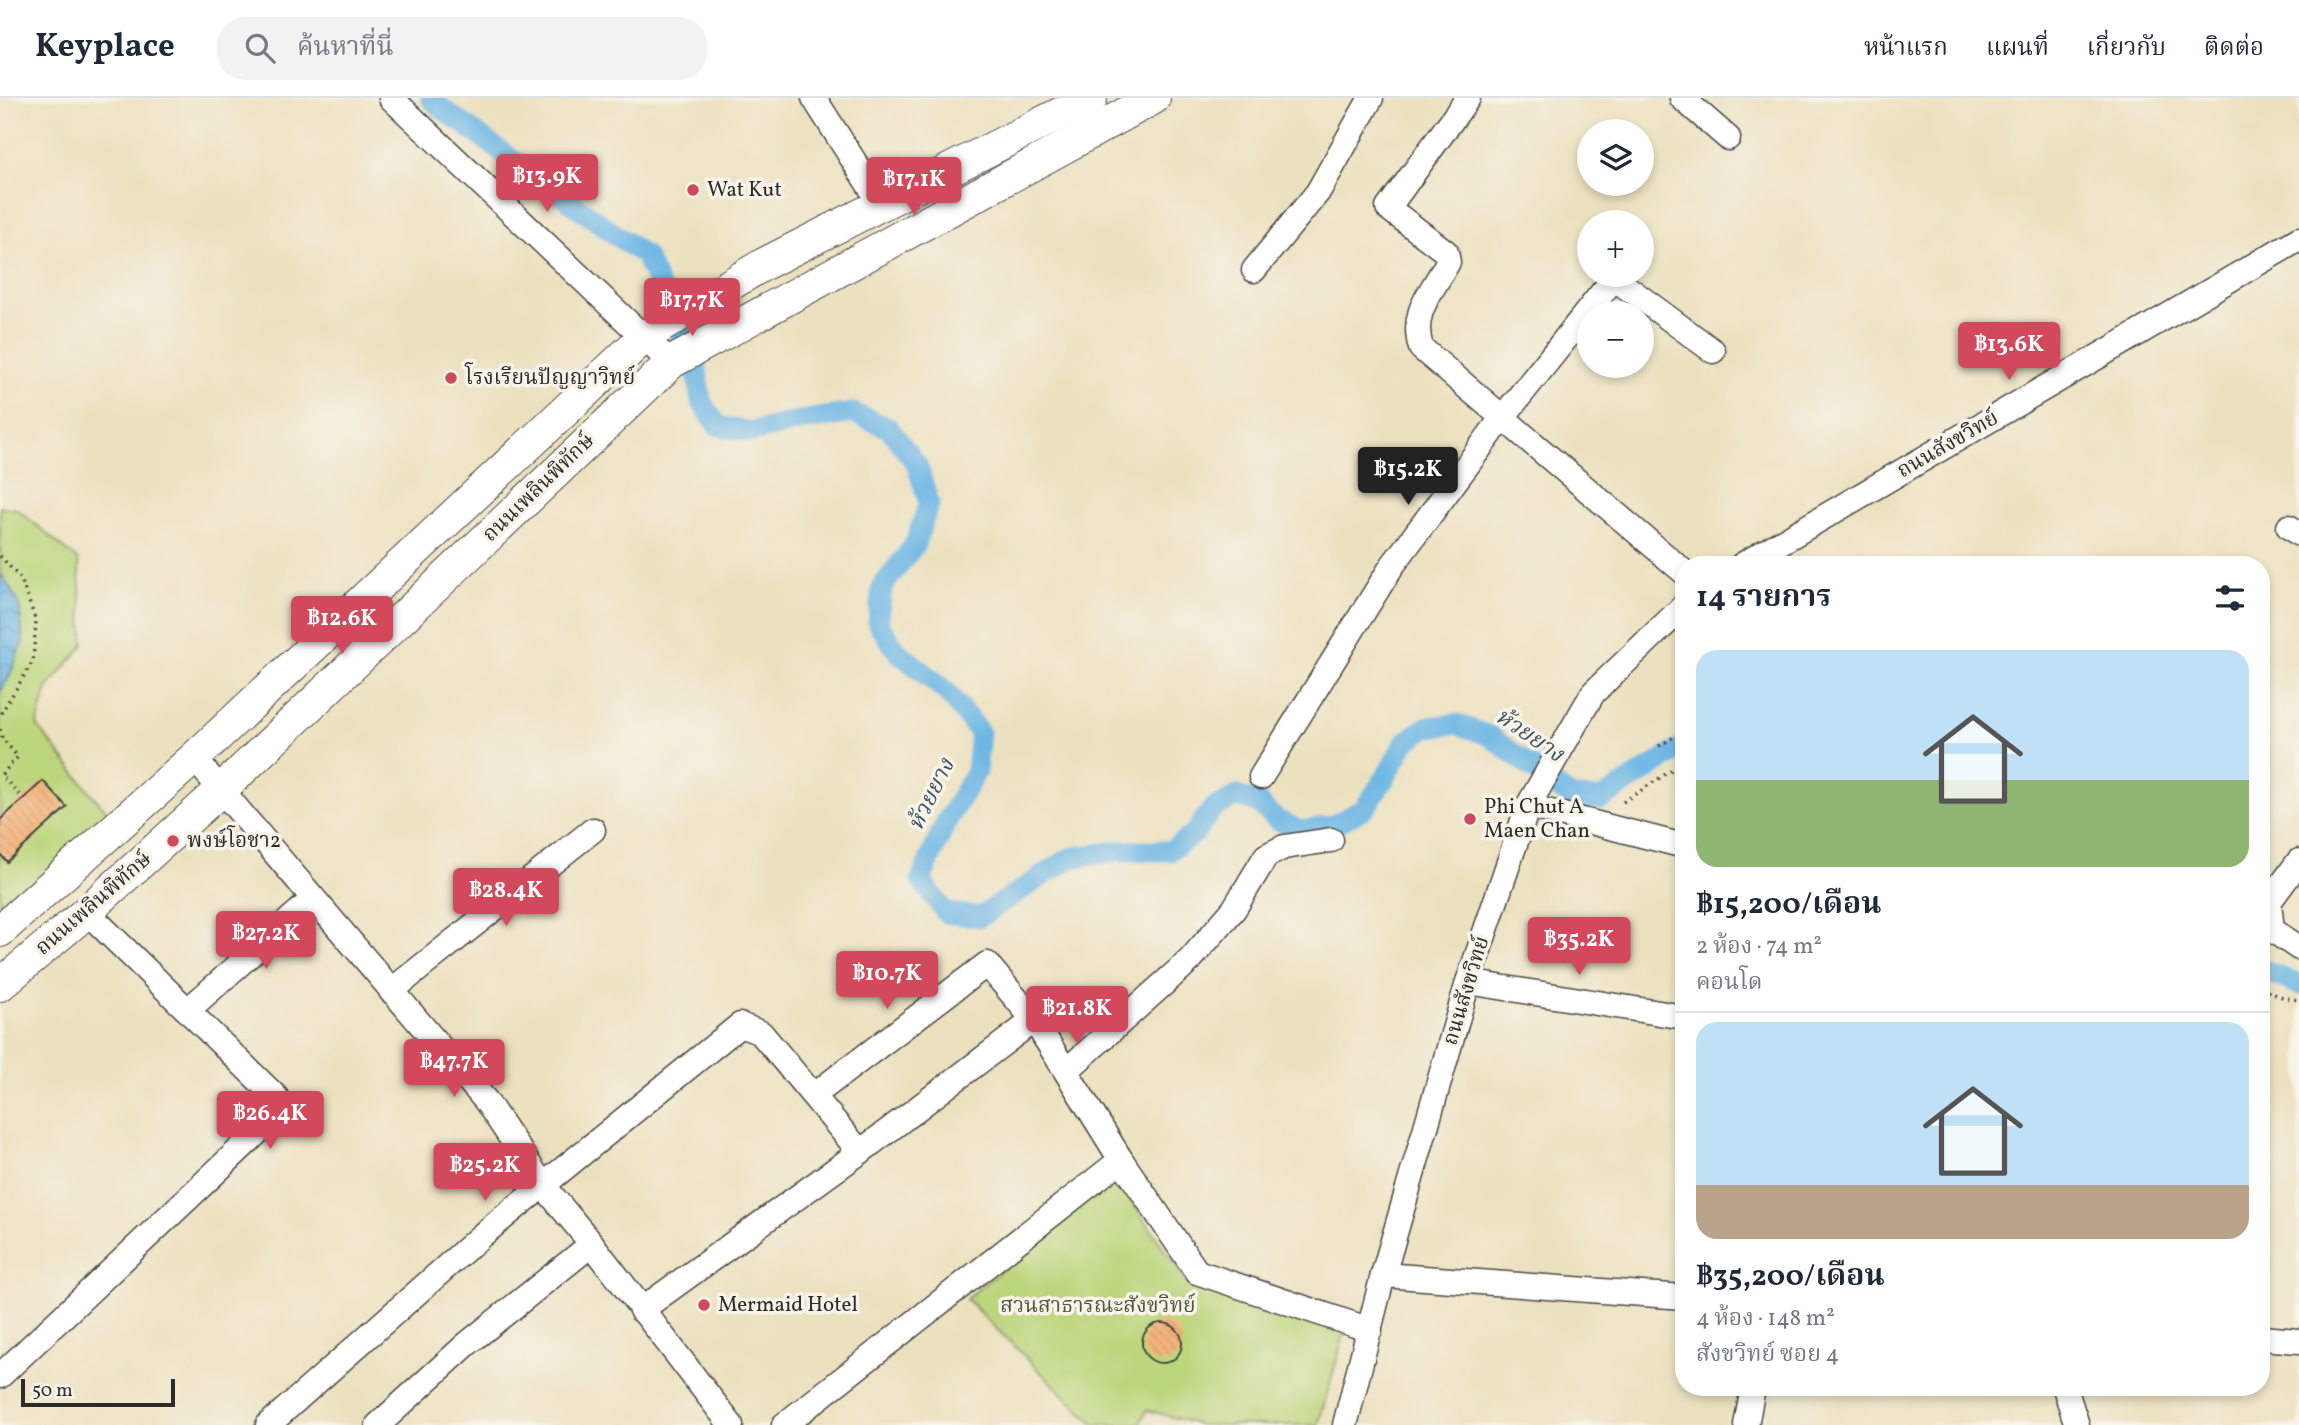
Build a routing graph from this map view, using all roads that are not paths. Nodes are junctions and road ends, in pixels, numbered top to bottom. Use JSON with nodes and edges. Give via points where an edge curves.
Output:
{"nodes":[{"id":1,"x":391,"y":98,"type":"edge"},
{"id":2,"x":1154,"y":98,"type":"edge"},
{"id":3,"x":1371,"y":98,"type":"edge"},
{"id":4,"x":1468,"y":98,"type":"edge"},
{"id":5,"x":1682,"y":98,"type":"edge"},
{"id":6,"x":1082,"y":100,"type":"edge"},
{"id":7,"x":825,"y":102,"type":"edge"},
{"id":8,"x":1728,"y":138,"type":"dead end"},
{"id":9,"x":881,"y":204,"type":"junction"},
{"id":10,"x":2299,"y":239,"type":"edge"},
{"id":11,"x":1254,"y":270,"type":"dead end"},
{"id":12,"x":644,"y":336,"type":"junction"},
{"id":13,"x":1713,"y":351,"type":"dead end"},
{"id":14,"x":671,"y":362,"type":"junction"},
{"id":15,"x":1503,"y":417,"type":"junction"},
{"id":16,"x":1757,"y":556,"type":"edge"},
{"id":17,"x":1675,"y":564,"type":"edge"},
{"id":18,"x":1675,"y":615,"type":"edge"},
{"id":19,"x":194,"y":758,"type":"junction"},
{"id":20,"x":1261,"y":777,"type":"dead end"},
{"id":21,"x":222,"y":790,"type":"junction"},
{"id":22,"x":1528,"y":806,"type":"junction"},
{"id":23,"x":593,"y":830,"type":"dead end"},
{"id":24,"x":1331,"y":840,"type":"dead end"},
{"id":25,"x":1675,"y":844,"type":"edge"},
{"id":26,"x":2299,"y":861,"type":"edge"},
{"id":27,"x":313,"y":898,"type":"junction"},
{"id":28,"x":2270,"y":901,"type":"edge"},
{"id":29,"x":2270,"y":911,"type":"edge"},
{"id":30,"x":87,"y":912,"type":"junction"},
{"id":31,"x":0,"y":932,"type":"edge"},
{"id":32,"x":2299,"y":948,"type":"edge"},
{"id":33,"x":1468,"y":982,"type":"junction"},
{"id":34,"x":0,"y":985,"type":"edge"},
{"id":35,"x":391,"y":991,"type":"junction"},
{"id":36,"x":188,"y":1010,"type":"junction"},
{"id":37,"x":1675,"y":1016,"type":"edge"},
{"id":38,"x":1034,"y":1020,"type":"junction"},
{"id":39,"x":1066,"y":1071,"type":"junction"},
{"id":40,"x":814,"y":1095,"type":"junction"},
{"id":41,"x":860,"y":1152,"type":"junction"},
{"id":42,"x":1121,"y":1160,"type":"junction"},
{"id":43,"x":543,"y":1185,"type":"junction"},
{"id":44,"x":592,"y":1244,"type":"junction"},
{"id":45,"x":1383,"y":1275,"type":"junction"},
{"id":46,"x":1675,"y":1296,"type":"edge"},
{"id":47,"x":641,"y":1310,"type":"junction"},
{"id":48,"x":1370,"y":1330,"type":"junction"},
{"id":49,"x":2270,"y":1339,"type":"edge"},
{"id":50,"x":2299,"y":1341,"type":"edge"},
{"id":51,"x":0,"y":1376,"type":"edge"},
{"id":52,"x":1751,"y":1396,"type":"edge"},
{"id":53,"x":2067,"y":1396,"type":"edge"},
{"id":54,"x":395,"y":1420,"type":"edge"},
{"id":55,"x":268,"y":1425,"type":"edge"},
{"id":56,"x":730,"y":1425,"type":"edge"},
{"id":57,"x":784,"y":1425,"type":"edge"},
{"id":58,"x":1345,"y":1425,"type":"edge"},
{"id":59,"x":1746,"y":1425,"type":"edge"},
{"id":60,"x":2077,"y":1425,"type":"edge"}],
"edges":[{"from":1,"to":12,"type":"street"},
{"from":2,"to":14,"type":"main road","name":"ถนนเพลินพิทักษ์"},
{"from":3,"to":11,"type":"street","via":[[1318,192]]},
{"from":4,"to":15,"type":"street","via":[[1388,208],[1446,252],[1448,262],[1420,311],[1417,335],[1421,348]]},
{"from":5,"to":8,"type":"street"},
{"from":6,"to":9,"type":"main road","name":"ถนนเพลินพิทักษ์"},
{"from":7,"to":9,"type":"street"},
{"from":9,"to":12,"type":"main road","name":"ถนนเพลินพิทักษ์","via":[[764,264]]},
{"from":10,"to":16,"type":"street","name":"ถนนสังขวิทย์"},
{"from":12,"to":14,"type":"street"},
{"from":12,"to":19,"type":"main road","name":"ถนนเพลินพิทักษ์"},
{"from":13,"to":15,"type":"street","via":[[1614,278]]},
{"from":14,"to":21,"type":"main road","name":"ถนนเพลินพิทักษ์"},
{"from":15,"to":17,"type":"street"},
{"from":15,"to":20,"type":"street","via":[[1392,566]]},
{"from":18,"to":22,"type":"street","name":"ถนนสังขวิทย์","via":[[1593,692]]},
{"from":19,"to":21,"type":"street"},
{"from":19,"to":31,"type":"main road","name":"ถนนเพลินพิทักษ์"},
{"from":21,"to":27,"type":"street"},
{"from":21,"to":30,"type":"main road","name":"ถนนเพลินพิทักษ์"},
{"from":22,"to":25,"type":"street"},
{"from":22,"to":33,"type":"street","name":"ถนนสังขวิทย์"},
{"from":23,"to":35,"type":"street"},
{"from":24,"to":39,"type":"street","via":[[1284,847],[1266,856],[1234,909],[1189,960]]},
{"from":26,"to":28,"type":"street"},
{"from":27,"to":35,"type":"street"},
{"from":27,"to":36,"type":"street"},
{"from":29,"to":32,"type":"street","via":[[2272,930]]},
{"from":30,"to":34,"type":"main road","name":"ถนนเพลินพิทักษ์"},
{"from":30,"to":36,"type":"street"},
{"from":33,"to":37,"type":"street"},
{"from":33,"to":45,"type":"street","name":"ถนนสังขวิทย์"},
{"from":35,"to":43,"type":"street","via":[[486,1101]]},
{"from":36,"to":51,"type":"street","via":[[276,1097],[277,1114]]},
{"from":38,"to":39,"type":"street"},
{"from":38,"to":40,"type":"street","via":[[987,964]]},
{"from":38,"to":41,"type":"street"},
{"from":39,"to":42,"type":"street"},
{"from":40,"to":41,"type":"street"},
{"from":40,"to":43,"type":"street","via":[[761,1033],[740,1025]]},
{"from":41,"to":47,"type":"street"},
{"from":42,"to":48,"type":"street","via":[[1198,1272]]},
{"from":42,"to":57,"type":"street"},
{"from":43,"to":44,"type":"street"},
{"from":43,"to":55,"type":"street"},
{"from":44,"to":47,"type":"street"},
{"from":44,"to":54,"type":"street","via":[[467,1345]]},
{"from":45,"to":46,"type":"street"},
{"from":45,"to":48,"type":"street","name":"ถนนสังขวิทย์"},
{"from":47,"to":56,"type":"street"},
{"from":48,"to":58,"type":"street","name":"ถนนสังขวิทย์"},
{"from":49,"to":50,"type":"street"},
{"from":52,"to":59,"type":"street"},
{"from":53,"to":60,"type":"street"}]}
